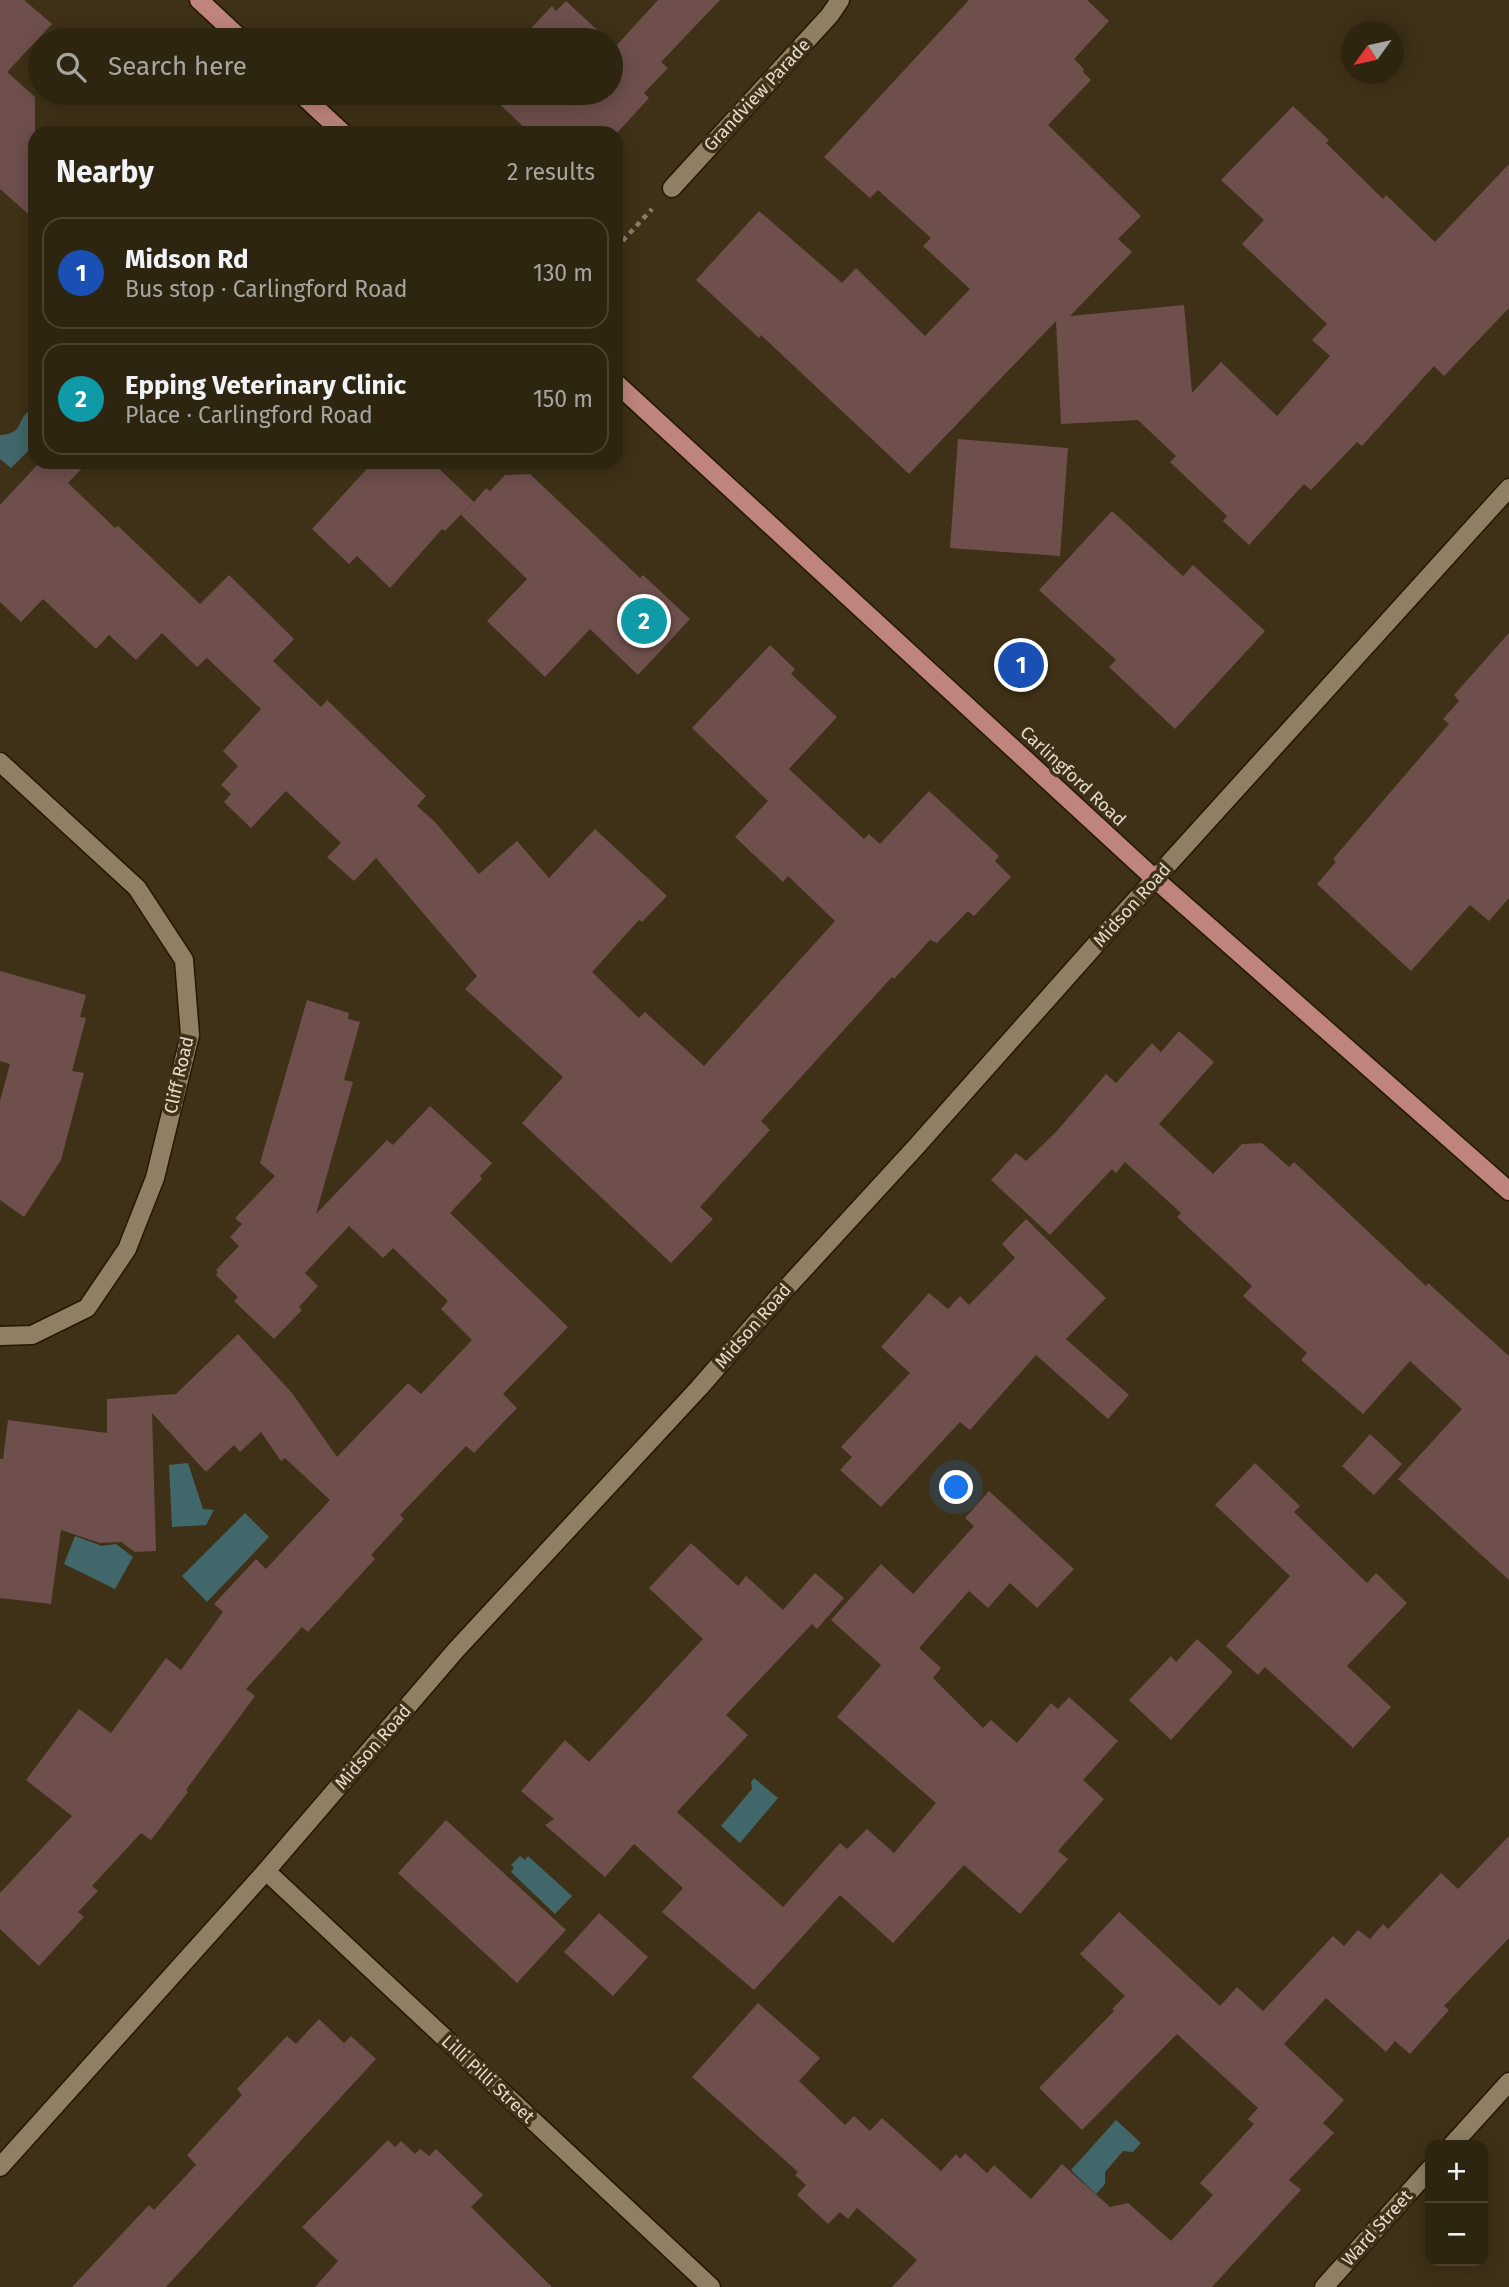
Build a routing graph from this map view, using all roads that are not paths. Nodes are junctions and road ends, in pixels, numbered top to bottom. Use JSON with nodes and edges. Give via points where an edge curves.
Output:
{"nodes":[{"id":1,"x":199,"y":0,"type":"edge"},
{"id":2,"x":840,"y":0,"type":"edge"},
{"id":3,"x":229,"y":28,"type":"edge"},
{"id":4,"x":313,"y":105,"type":"edge"},
{"id":5,"x":335,"y":126,"type":"edge"},
{"id":6,"x":672,"y":188,"type":"road end"},
{"id":7,"x":623,"y":389,"type":"edge"},
{"id":8,"x":1509,"y":488,"type":"edge"},
{"id":9,"x":0,"y":762,"type":"edge"},
{"id":10,"x":1154,"y":879,"type":"junction"},
{"id":11,"x":1509,"y":1191,"type":"edge"},
{"id":12,"x":0,"y":1336,"type":"edge"},
{"id":13,"x":266,"y":1871,"type":"junction"},
{"id":14,"x":1509,"y":2082,"type":"edge"},
{"id":15,"x":1457,"y":2140,"type":"edge"},
{"id":16,"x":0,"y":2167,"type":"edge"},
{"id":17,"x":1425,"y":2175,"type":"edge"},
{"id":18,"x":711,"y":2287,"type":"edge"},
{"id":19,"x":1324,"y":2287,"type":"edge"}],
"edges":[{"from":1,"to":3,"type":"main road"},
{"from":2,"to":6,"type":"street","name":"Grandview Parade"},
{"from":4,"to":5,"type":"main road"},
{"from":7,"to":10,"type":"main road","name":"Carlingford Road"},
{"from":8,"to":10,"type":"street","name":"Midson Road"},
{"from":9,"to":12,"type":"street","name":"Cliff Road","via":[[137,888],[184,960],[190,1035],[155,1178],[127,1249],[87,1308],[32,1335]]},
{"from":10,"to":11,"type":"main road","name":"Carlingford Road"},
{"from":10,"to":13,"type":"street","name":"Midson Road","via":[[699,1388],[456,1650]]},
{"from":13,"to":16,"type":"street","name":"Midson Road"},
{"from":13,"to":18,"type":"street","name":"Lilli Pilli Street"},
{"from":14,"to":15,"type":"street"},
{"from":17,"to":19,"type":"street","name":"Ward Street"}]}
